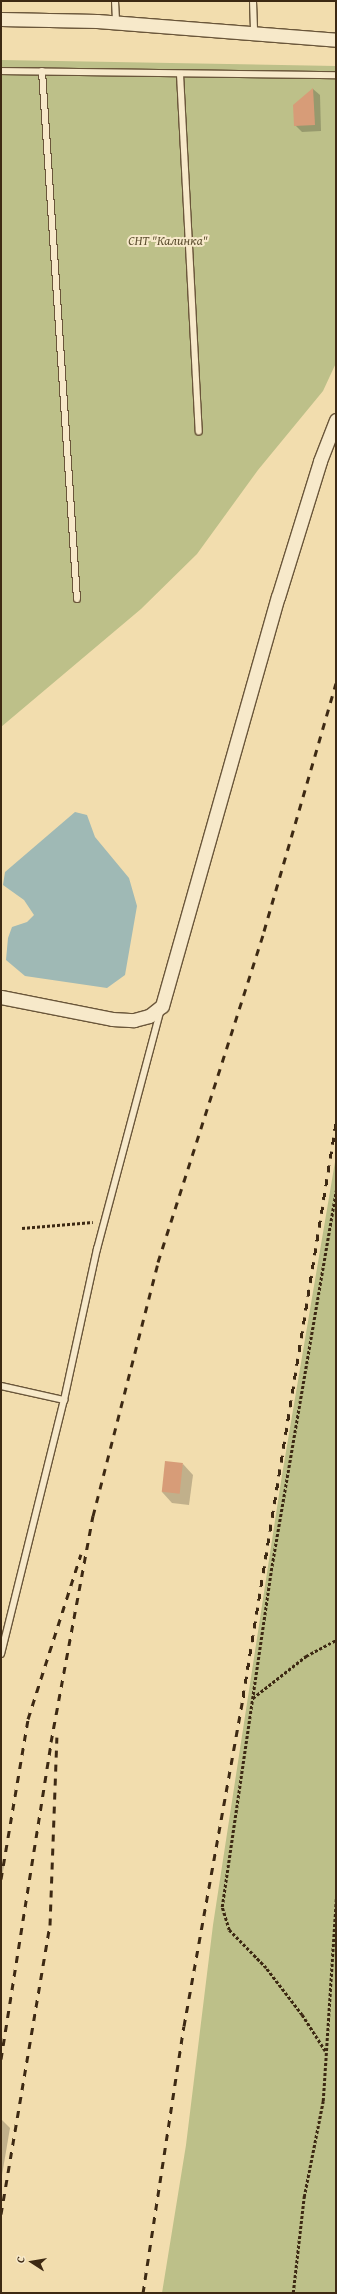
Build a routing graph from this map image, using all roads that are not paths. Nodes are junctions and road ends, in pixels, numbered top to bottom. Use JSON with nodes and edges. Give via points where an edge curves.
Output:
{"nodes":[{"id":1,"x":115,"y":1,"type":"edge"},
{"id":2,"x":253,"y":1,"type":"edge"},
{"id":3,"x":1,"y":19,"type":"edge"},
{"id":4,"x":116,"y":22,"type":"junction"},
{"id":5,"x":254,"y":32,"type":"junction"},
{"id":6,"x":336,"y":40,"type":"edge"},
{"id":7,"x":1,"y":71,"type":"edge"},
{"id":8,"x":42,"y":71,"type":"junction"},
{"id":9,"x":180,"y":74,"type":"junction"},
{"id":10,"x":336,"y":75,"type":"edge"},
{"id":11,"x":336,"y":420,"type":"edge"},
{"id":12,"x":199,"y":431,"type":"dead end"},
{"id":13,"x":77,"y":598,"type":"dead end"},
{"id":14,"x":1,"y":997,"type":"edge"},
{"id":15,"x":162,"y":1006,"type":"junction"},
{"id":16,"x":1,"y":1386,"type":"edge"},
{"id":17,"x":64,"y":1400,"type":"junction"},
{"id":18,"x":1,"y":1654,"type":"edge"}],
"edges":[{"from":1,"to":4,"type":"lane"},
{"from":2,"to":5,"type":"lane"},
{"from":3,"to":4,"type":"street"},
{"from":4,"to":5,"type":"street"},
{"from":5,"to":6,"type":"street"},
{"from":7,"to":8,"type":"lane"},
{"from":8,"to":9,"type":"lane"},
{"from":8,"to":13,"type":"lane"},
{"from":9,"to":10,"type":"lane"},
{"from":9,"to":12,"type":"lane"},
{"from":11,"to":15,"type":"street","via":[[320,461],[280,590]]},
{"from":14,"to":15,"type":"street","via":[[112,1019],[134,1020],[149,1016]]},
{"from":15,"to":17,"type":"lane","via":[[105,1220]]},
{"from":16,"to":17,"type":"lane"},
{"from":17,"to":18,"type":"lane"}]}
